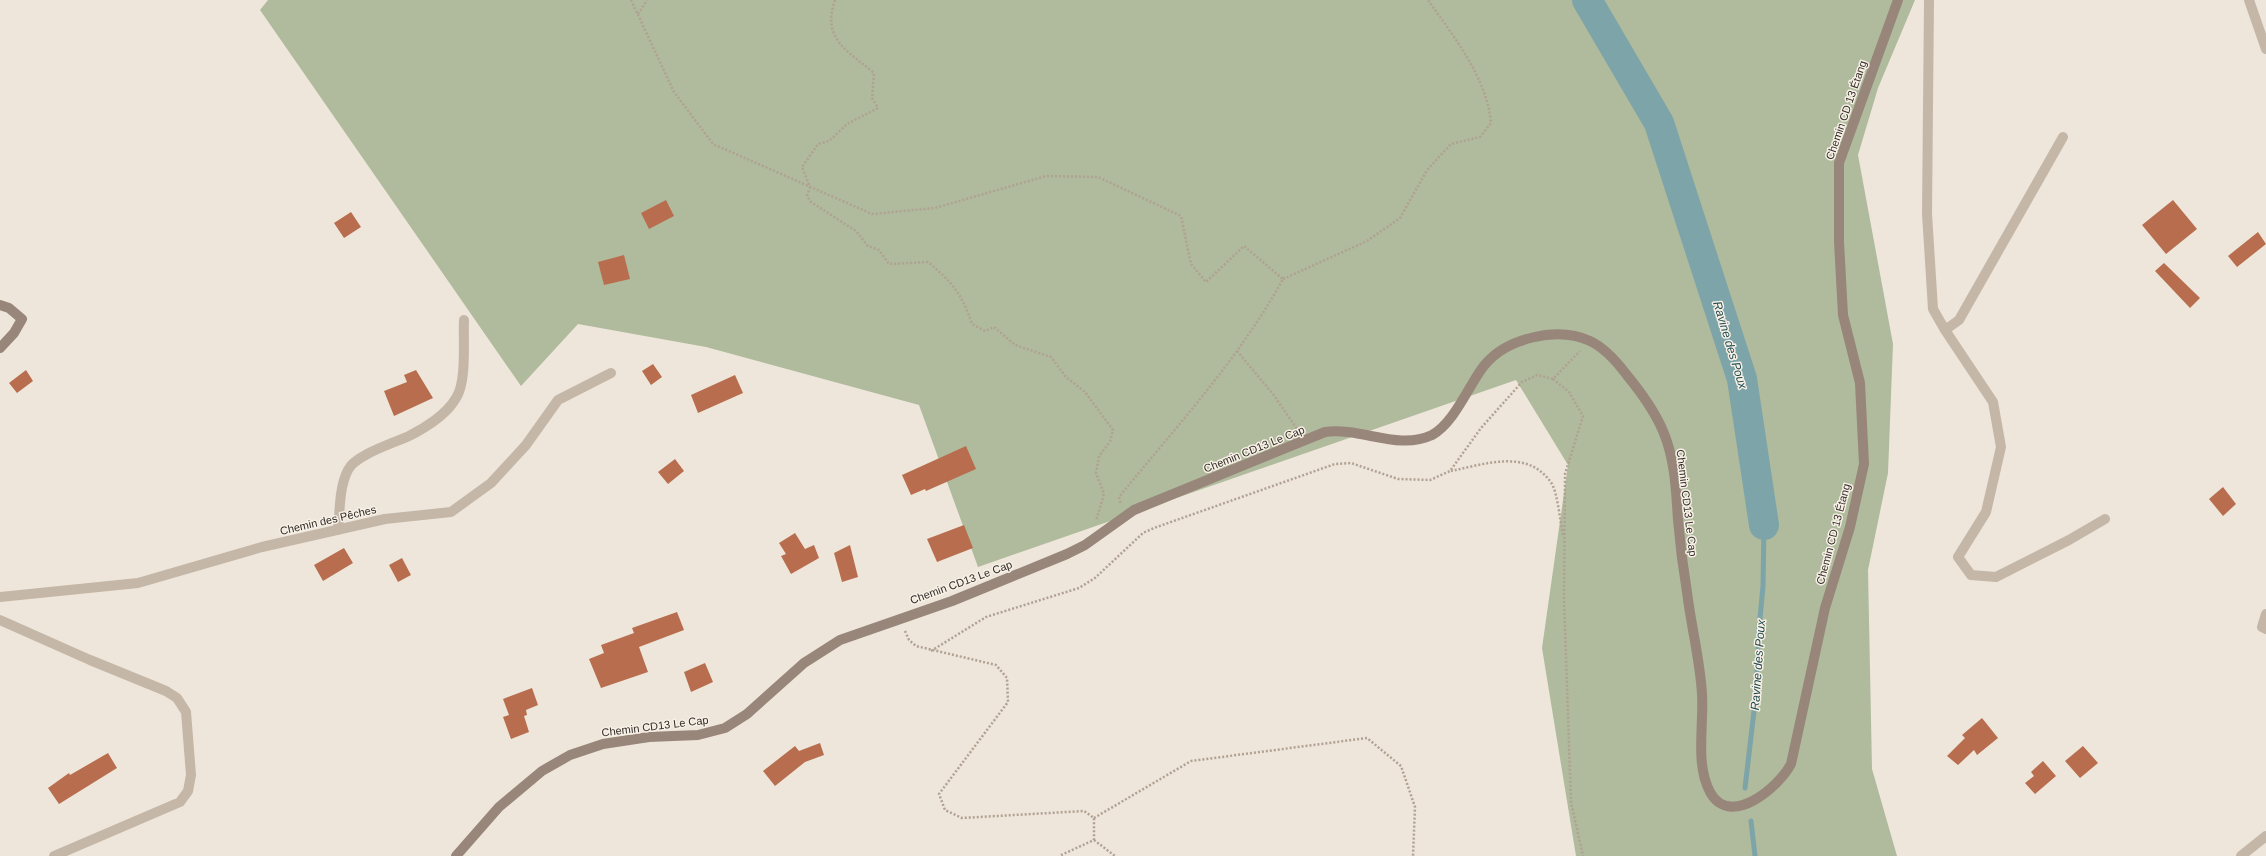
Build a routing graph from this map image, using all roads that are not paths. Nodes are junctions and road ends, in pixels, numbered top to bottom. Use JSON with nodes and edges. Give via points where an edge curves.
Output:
{"nodes":[{"id":1,"x":1898,"y":0,"type":"edge"},
{"id":2,"x":1930,"y":0,"type":"edge"},
{"id":3,"x":2249,"y":0,"type":"edge"},
{"id":4,"x":2266,"y":49,"type":"edge"},
{"id":5,"x":2063,"y":137,"type":"dead end"},
{"id":6,"x":0,"y":305,"type":"edge"},
{"id":7,"x":464,"y":320,"type":"dead end"},
{"id":8,"x":1945,"y":330,"type":"junction"},
{"id":9,"x":0,"y":348,"type":"edge"},
{"id":10,"x":611,"y":373,"type":"dead end"},
{"id":11,"x":2105,"y":519,"type":"dead end"},
{"id":12,"x":338,"y":530,"type":"junction"},
{"id":13,"x":0,"y":598,"type":"edge"},
{"id":14,"x":2266,"y":614,"type":"edge"},
{"id":15,"x":0,"y":620,"type":"edge"},
{"id":16,"x":2266,"y":629,"type":"edge"},
{"id":17,"x":1752,"y":802,"type":"joint"},
{"id":18,"x":2266,"y":836,"type":"edge"},
{"id":19,"x":54,"y":856,"type":"edge"},
{"id":20,"x":456,"y":856,"type":"edge"},
{"id":21,"x":2241,"y":856,"type":"edge"}],
"edges":[{"from":1,"to":17,"type":"main road","name":"Chemin CD 13 Étang","via":[[1839,163],[1839,242],[1843,315],[1860,383],[1864,464],[1850,527],[1825,608],[1791,764],[1777,785]]},
{"from":2,"to":8,"type":"street","via":[[1927,214],[1933,309]]},
{"from":3,"to":4,"type":"street"},
{"from":5,"to":8,"type":"street","via":[[1959,320]]},
{"from":6,"to":9,"type":"main road","via":[[9,308],[22,319],[14,333]]},
{"from":7,"to":12,"type":"street","via":[[462,381],[457,398],[445,412],[410,435],[364,456],[348,468],[342,488]]},
{"from":8,"to":11,"type":"street","via":[[1993,402],[2002,447],[1986,512],[1958,557],[1971,575],[1996,577]]},
{"from":10,"to":12,"type":"street","name":"Chemin des Pêches","via":[[558,400],[526,445],[491,483],[452,512],[385,519]]},
{"from":12,"to":13,"type":"street","name":"Chemin des Pêches","via":[[262,547],[138,583]]},
{"from":14,"to":16,"type":"street","via":[[2262,626]]},
{"from":15,"to":19,"type":"street","via":[[166,691],[177,698],[186,712],[191,775],[188,791],[180,802]]},
{"from":17,"to":20,"type":"main road","name":"Chemin CD13 Le Cap","via":[[1728,806],[1716,801],[1705,780],[1702,764],[1702,695],[1698,657],[1688,600],[1672,459],[1663,430],[1634,384],[1614,359],[1590,341],[1557,334],[1528,338],[1501,352],[1484,366],[1445,426],[1419,440],[1404,441],[1339,430],[1326,432],[1125,515],[1084,545],[1067,554],[952,601],[840,640],[804,663],[747,714],[725,728],[698,735],[649,737],[603,744],[570,755],[542,771],[498,807]]},
{"from":18,"to":21,"type":"street"}]}
